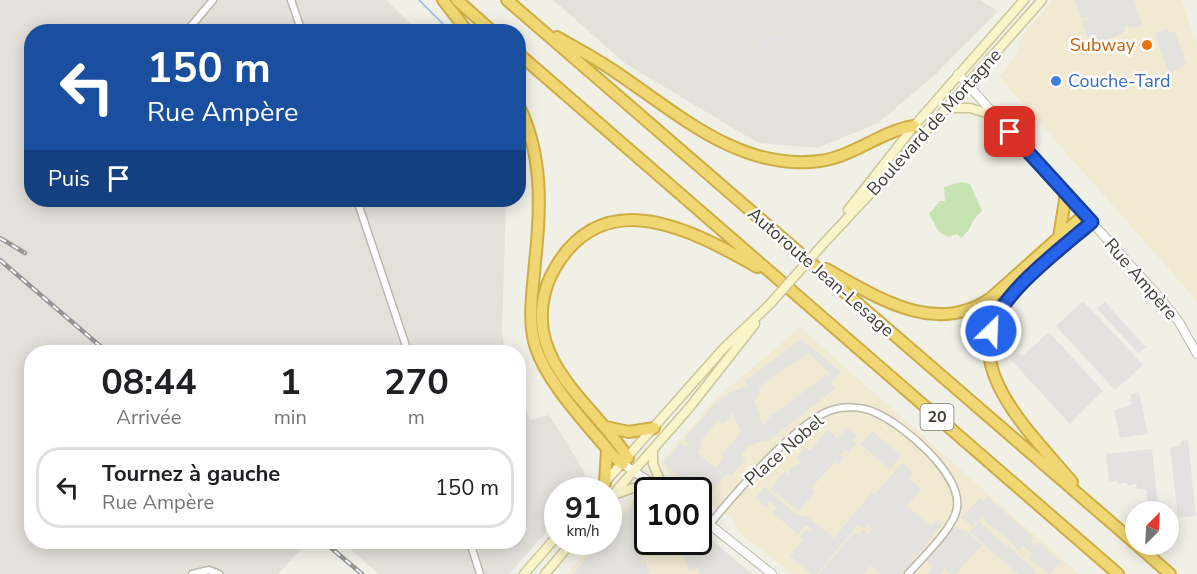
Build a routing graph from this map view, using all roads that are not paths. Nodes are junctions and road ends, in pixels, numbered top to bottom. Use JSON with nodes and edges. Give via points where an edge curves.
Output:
{"nodes":[{"id":1,"x":213,"y":0,"type":"edge"},
{"id":2,"x":291,"y":0,"type":"edge"},
{"id":3,"x":443,"y":0,"type":"edge"},
{"id":4,"x":457,"y":0,"type":"edge"},
{"id":5,"x":507,"y":0,"type":"edge"},
{"id":6,"x":1024,"y":0,"type":"edge"},
{"id":7,"x":1042,"y":0,"type":"edge"},
{"id":8,"x":193,"y":24,"type":"edge"},
{"id":9,"x":299,"y":24,"type":"edge"},
{"id":10,"x":462,"y":24,"type":"edge"},
{"id":11,"x":484,"y":24,"type":"edge"},
{"id":12,"x":536,"y":25,"type":"junction"},
{"id":13,"x":526,"y":60,"type":"edge"},
{"id":14,"x":958,"y":74,"type":"junction"},
{"id":15,"x":967,"y":84,"type":"junction"},
{"id":16,"x":946,"y":108,"type":"junction"},
{"id":17,"x":996,"y":116,"type":"junction"},
{"id":18,"x":526,"y":124,"type":"edge"},
{"id":19,"x":914,"y":126,"type":"junction"},
{"id":20,"x":1066,"y":194,"type":"junction"},
{"id":21,"x":359,"y":207,"type":"edge"},
{"id":22,"x":1088,"y":218,"type":"junction"},
{"id":23,"x":1059,"y":237,"type":"junction"},
{"id":24,"x":825,"y":242,"type":"junction"},
{"id":25,"x":806,"y":258,"type":"junction"},
{"id":26,"x":777,"y":278,"type":"junction"},
{"id":27,"x":770,"y":304,"type":"junction"},
{"id":28,"x":406,"y":345,"type":"edge"},
{"id":29,"x":1197,"y":354,"type":"edge"},
{"id":30,"x":606,"y":427,"type":"junction"},
{"id":31,"x":654,"y":428,"type":"junction"},
{"id":32,"x":607,"y":448,"type":"junction"},
{"id":33,"x":653,"y":449,"type":"junction"},
{"id":34,"x":626,"y":461,"type":"junction"},
{"id":35,"x":634,"y":470,"type":"junction"},
{"id":36,"x":603,"y":477,"type":"edge"},
{"id":37,"x":611,"y":477,"type":"edge"},
{"id":38,"x":644,"y":477,"type":"edge"},
{"id":39,"x":658,"y":477,"type":"edge"},
{"id":40,"x":622,"y":484,"type":"edge"},
{"id":41,"x":1091,"y":506,"type":"junction"},
{"id":42,"x":712,"y":522,"type":"edge"},
{"id":43,"x":712,"y":526,"type":"edge"},
{"id":44,"x":1125,"y":535,"type":"edge"},
{"id":45,"x":472,"y":549,"type":"edge"},
{"id":46,"x":544,"y":551,"type":"edge"},
{"id":47,"x":561,"y":555,"type":"edge"},
{"id":48,"x":1097,"y":555,"type":"junction"},
{"id":49,"x":1148,"y":555,"type":"edge"},
{"id":50,"x":192,"y":574,"type":"edge"},
{"id":51,"x":219,"y":574,"type":"edge"},
{"id":52,"x":480,"y":574,"type":"edge"},
{"id":53,"x":524,"y":574,"type":"edge"},
{"id":54,"x":545,"y":574,"type":"edge"},
{"id":55,"x":772,"y":574,"type":"edge"},
{"id":56,"x":908,"y":574,"type":"edge"},
{"id":57,"x":1110,"y":574,"type":"edge"},
{"id":58,"x":1119,"y":574,"type":"edge"},
{"id":59,"x":1170,"y":574,"type":"edge"}],
"edges":[{"from":1,"to":8,"type":"street"},
{"from":2,"to":9,"type":"street"},
{"from":3,"to":10,"type":"highway"},
{"from":4,"to":11,"type":"highway"},
{"from":5,"to":12,"type":"highway","name":"Autoroute Jean-Lesage","number":"20"},
{"from":6,"to":14,"type":"main road","name":"Boulevard de Mortagne"},
{"from":7,"to":15,"type":"main road","name":"Boulevard de Mortagne"},
{"from":12,"to":19,"type":"highway","via":[[607,66],[717,139],[755,156],[786,162],[826,160],[862,148],[899,128]]},
{"from":12,"to":25,"type":"highway","name":"Autoroute Jean-Lesage","number":"20"},
{"from":13,"to":26,"type":"highway","name":"Autoroute Jean-Lesage","number":"20"},
{"from":14,"to":15,"type":"street","name":"Rue Ampère"},
{"from":14,"to":19,"type":"main road","name":"Boulevard de Mortagne"},
{"from":15,"to":16,"type":"main road","name":"Boulevard de Mortagne"},
{"from":15,"to":17,"type":"street","name":"Rue Ampère"},
{"from":16,"to":17,"type":"main road","via":[[970,108]]},
{"from":16,"to":24,"type":"main road","name":"Boulevard de Mortagne"},
{"from":17,"to":20,"type":"street","name":"Rue Ampère"},
{"from":18,"to":32,"type":"highway","via":[[540,186],[531,306],[536,345],[549,375]]},
{"from":19,"to":24,"type":"main road","name":"Boulevard de Mortagne"},
{"from":20,"to":22,"type":"street","name":"Rue Ampère"},
{"from":20,"to":23,"type":"highway"},
{"from":21,"to":28,"type":"street"},
{"from":22,"to":23,"type":"highway"},
{"from":22,"to":29,"type":"street","name":"Rue Ampère","via":[[1171,311]]},
{"from":22,"to":41,"type":"highway","via":[[1005,302],[994,320],[989,346],[992,371],[1001,392]]},
{"from":23,"to":25,"type":"highway","via":[[991,298],[966,312],[946,315],[926,315],[893,304]]},
{"from":24,"to":27,"type":"main road","name":"Boulevard de Mortagne","bridge":true},
{"from":25,"to":41,"type":"highway","name":"Autoroute Jean-Lesage","number":"20"},
{"from":26,"to":30,"type":"highway","via":[[705,238],[656,221],[611,224],[573,245],[558,262],[546,288],[545,339],[560,370]]},
{"from":26,"to":48,"type":"highway","name":"Autoroute Jean-Lesage","number":"20"},
{"from":27,"to":31,"type":"main road","name":"Boulevard de Mortagne","via":[[724,348]]},
{"from":27,"to":33,"type":"main road","name":"Boulevard de Mortagne"},
{"from":30,"to":31,"type":"highway","via":[[633,432]]},
{"from":30,"to":34,"type":"highway"},
{"from":31,"to":34,"type":"main road","name":"Boulevard de Mortagne"},
{"from":32,"to":34,"type":"highway"},
{"from":32,"to":36,"type":"highway"},
{"from":33,"to":35,"type":"main road","name":"Boulevard de Mortagne"},
{"from":33,"to":39,"type":"main road"},
{"from":34,"to":35,"type":"street"},
{"from":34,"to":37,"type":"main road","name":"Boulevard de Mortagne"},
{"from":35,"to":38,"type":"street"},
{"from":35,"to":40,"type":"main road","name":"Boulevard de Mortagne"},
{"from":41,"to":44,"type":"highway","name":"Autoroute Jean-Lesage","number":"20"},
{"from":42,"to":56,"type":"street","name":"Place Nobel","via":[[762,466],[813,420],[843,408],[873,411],[936,460],[950,478],[957,497],[953,519]]},
{"from":43,"to":55,"type":"street"},
{"from":45,"to":52,"type":"street"},
{"from":46,"to":53,"type":"main road"},
{"from":47,"to":54,"type":"main road"},
{"from":48,"to":57,"type":"highway"},
{"from":48,"to":58,"type":"highway","name":"Autoroute Jean-Lesage","number":"20"},
{"from":49,"to":59,"type":"highway","name":"Autoroute Jean-Lesage","number":"20"},
{"from":50,"to":51,"type":"street","via":[[209,570]]}]}
